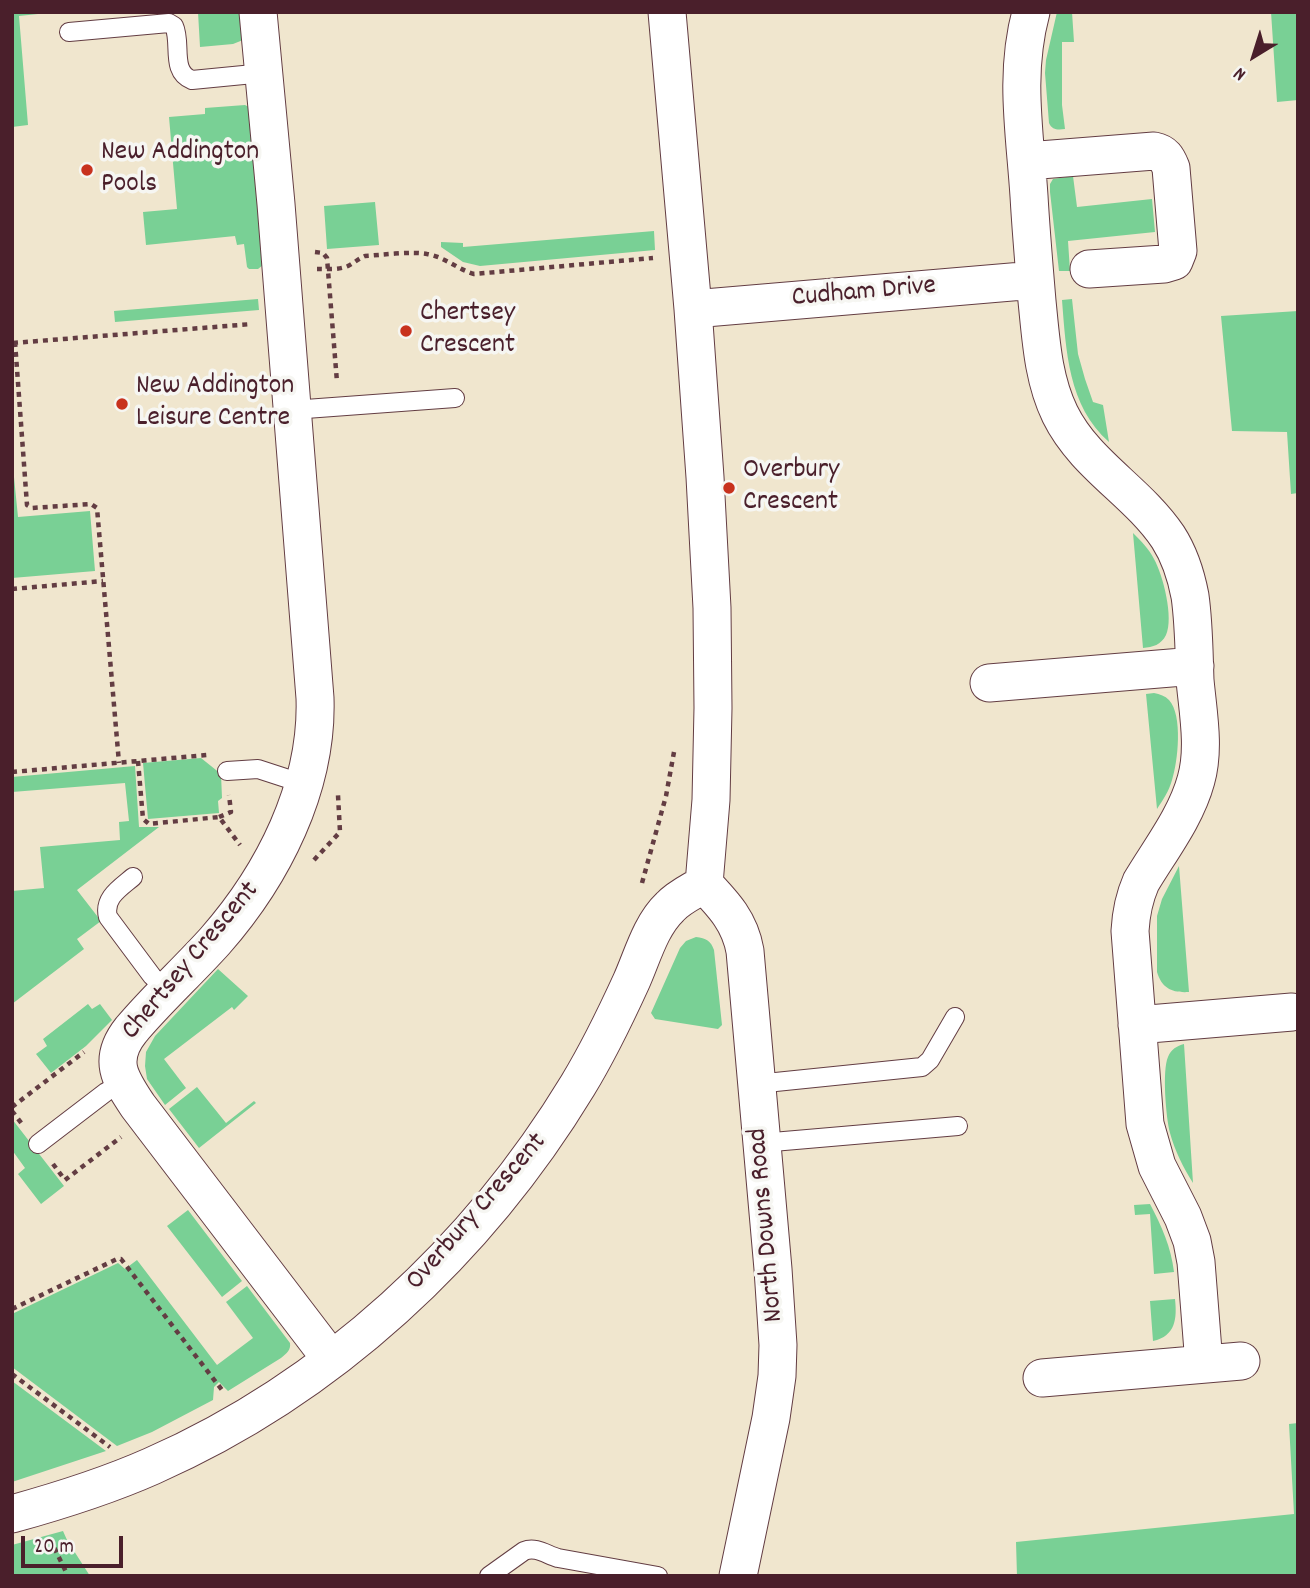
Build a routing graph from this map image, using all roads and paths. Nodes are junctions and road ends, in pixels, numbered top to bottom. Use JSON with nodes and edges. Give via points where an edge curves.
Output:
{"nodes":[{"id":1,"x":258,"y":12,"type":"edge"},
{"id":2,"x":667,"y":12,"type":"edge"},
{"id":3,"x":1031,"y":12,"type":"edge"},
{"id":4,"x":69,"y":32,"type":"dead end"},
{"id":5,"x":264,"y":73,"type":"junction"},
{"id":6,"x":1027,"y":161,"type":"junction"},
{"id":7,"x":688,"y":254,"type":"junction"},
{"id":8,"x":1089,"y":269,"type":"dead end"},
{"id":9,"x":281,"y":271,"type":"junction"},
{"id":10,"x":1035,"y":280,"type":"junction"},
{"id":11,"x":693,"y":309,"type":"junction"},
{"id":12,"x":285,"y":321,"type":"junction"},
{"id":13,"x":13,"y":343,"type":"edge"},
{"id":14,"x":455,"y":398,"type":"dead end"},
{"id":15,"x":292,"y":410,"type":"junction"},
{"id":16,"x":103,"y":581,"type":"junction"},
{"id":17,"x":12,"y":589,"type":"edge"},
{"id":18,"x":1195,"y":666,"type":"junction"},
{"id":19,"x":989,"y":683,"type":"dead end"},
{"id":20,"x":676,"y":742,"type":"dead end"},
{"id":21,"x":138,"y":761,"type":"junction"},
{"id":22,"x":119,"y":762,"type":"junction"},
{"id":23,"x":227,"y":771,"type":"joint"},
{"id":24,"x":12,"y":772,"type":"edge"},
{"id":25,"x":304,"y":784,"type":"junction"},
{"id":26,"x":265,"y":872,"type":"junction"},
{"id":27,"x":133,"y":877,"type":"dead end"},
{"id":28,"x":705,"y":884,"type":"junction"},
{"id":29,"x":640,"y":889,"type":"dead end"},
{"id":30,"x":167,"y":991,"type":"junction"},
{"id":31,"x":1292,"y":1013,"type":"dead end"},
{"id":32,"x":955,"y":1017,"type":"dead end"},
{"id":33,"x":1136,"y":1025,"type":"junction"},
{"id":34,"x":121,"y":1066,"type":"junction"},
{"id":35,"x":756,"y":1084,"type":"junction"},
{"id":36,"x":12,"y":1109,"type":"edge"},
{"id":37,"x":958,"y":1126,"type":"dead end"},
{"id":38,"x":131,"y":1129,"type":"dead end"},
{"id":39,"x":761,"y":1143,"type":"junction"},
{"id":40,"x":38,"y":1144,"type":"junction"},
{"id":41,"x":12,"y":1309,"type":"edge"},
{"id":42,"x":331,"y":1359,"type":"junction"},
{"id":43,"x":1241,"y":1361,"type":"dead end"},
{"id":44,"x":1204,"y":1364,"type":"junction"},
{"id":45,"x":12,"y":1374,"type":"edge"},
{"id":46,"x":1042,"y":1378,"type":"dead end"},
{"id":47,"x":240,"y":1420,"type":"junction"},
{"id":48,"x":134,"y":1474,"type":"junction"},
{"id":49,"x":12,"y":1514,"type":"edge"},
{"id":50,"x":489,"y":1576,"type":"edge"},
{"id":51,"x":658,"y":1576,"type":"edge"},
{"id":52,"x":738,"y":1576,"type":"edge"}],
"edges":[{"from":1,"to":5,"type":"street","name":"Chertsey Crescent"},
{"from":2,"to":7,"type":"street"},
{"from":3,"to":6,"type":"street","via":[[1021,75]]},
{"from":4,"to":5,"type":"lane","via":[[169,23],[176,31],[179,66],[186,78]]},
{"from":5,"to":9,"type":"street","name":"Chertsey Crescent"},
{"from":6,"to":8,"type":"street","via":[[1154,151],[1168,161],[1178,251],[1174,261]]},
{"from":6,"to":10,"type":"street"},
{"from":7,"to":9,"type":"path","via":[[474,274],[425,253],[365,256],[341,268]]},
{"from":7,"to":11,"type":"street"},
{"from":9,"to":12,"type":"street","name":"Chertsey Crescent"},
{"from":10,"to":11,"type":"street","name":"Cudham Drive"},
{"from":10,"to":18,"type":"street","via":[[1051,392],[1079,444],[1151,515],[1174,548],[1190,597]]},
{"from":11,"to":28,"type":"street","via":[[712,625],[711,800]]},
{"from":12,"to":13,"type":"path"},
{"from":12,"to":15,"type":"street","name":"Chertsey Crescent"},
{"from":13,"to":16,"type":"path","via":[[27,505],[91,504],[97,508]]},
{"from":14,"to":15,"type":"lane"},
{"from":15,"to":25,"type":"street","name":"Chertsey Crescent","via":[[316,711]]},
{"from":16,"to":17,"type":"path"},
{"from":16,"to":22,"type":"path"},
{"from":18,"to":19,"type":"street"},
{"from":18,"to":33,"type":"street","via":[[1200,738],[1196,781],[1182,815],[1141,882],[1131,914]]},
{"from":20,"to":29,"type":"path"},
{"from":21,"to":22,"type":"path"},
{"from":21,"to":23,"type":"path","via":[[225,753]]},
{"from":21,"to":26,"type":"path","via":[[143,820],[149,824],[219,817]]},
{"from":22,"to":24,"type":"path"},
{"from":23,"to":25,"type":"lane","via":[[258,769]]},
{"from":25,"to":26,"type":"street","name":"Chertsey Crescent"},
{"from":26,"to":30,"type":"street","name":"Chertsey Crescent","via":[[222,933]]},
{"from":27,"to":30,"type":"lane","via":[[110,898],[108,917]]},
{"from":28,"to":35,"type":"street","name":"North Downs Road","via":[[729,910],[743,942]]},
{"from":28,"to":42,"type":"street","name":"Overbury Crescent","via":[[670,907],[659,921],[593,1060],[524,1166],[419,1285]]},
{"from":30,"to":34,"type":"street","name":"Chertsey Crescent","via":[[131,1030]]},
{"from":31,"to":33,"type":"street"},
{"from":32,"to":35,"type":"lane","via":[[922,1067]]},
{"from":33,"to":44,"type":"street","via":[[1147,1135],[1195,1252]]},
{"from":34,"to":36,"type":"path","via":[[104,1046],[91,1048]]},
{"from":34,"to":40,"type":"lane","name":"Chertsey Crescent","via":[[106,1091]]},
{"from":34,"to":42,"type":"street","name":"Chertsey Crescent","via":[[138,1106]]},
{"from":35,"to":39,"type":"street","name":"North Downs Road"},
{"from":36,"to":40,"type":"path"},
{"from":37,"to":39,"type":"lane"},
{"from":38,"to":40,"type":"path","via":[[65,1180]]},
{"from":39,"to":52,"type":"street","name":"North Downs Road","via":[[776,1310],[777,1376]]},
{"from":41,"to":47,"type":"path","via":[[121,1259],[219,1385]]},
{"from":42,"to":47,"type":"street","name":"Overbury Crescent"},
{"from":43,"to":44,"type":"street"},
{"from":44,"to":46,"type":"street"},
{"from":45,"to":48,"type":"path","via":[[113,1449]]},
{"from":47,"to":48,"type":"street","name":"Overbury Crescent"},
{"from":48,"to":49,"type":"street","name":"Overbury Crescent"},
{"from":50,"to":51,"type":"lane","via":[[529,1549]]}]}
